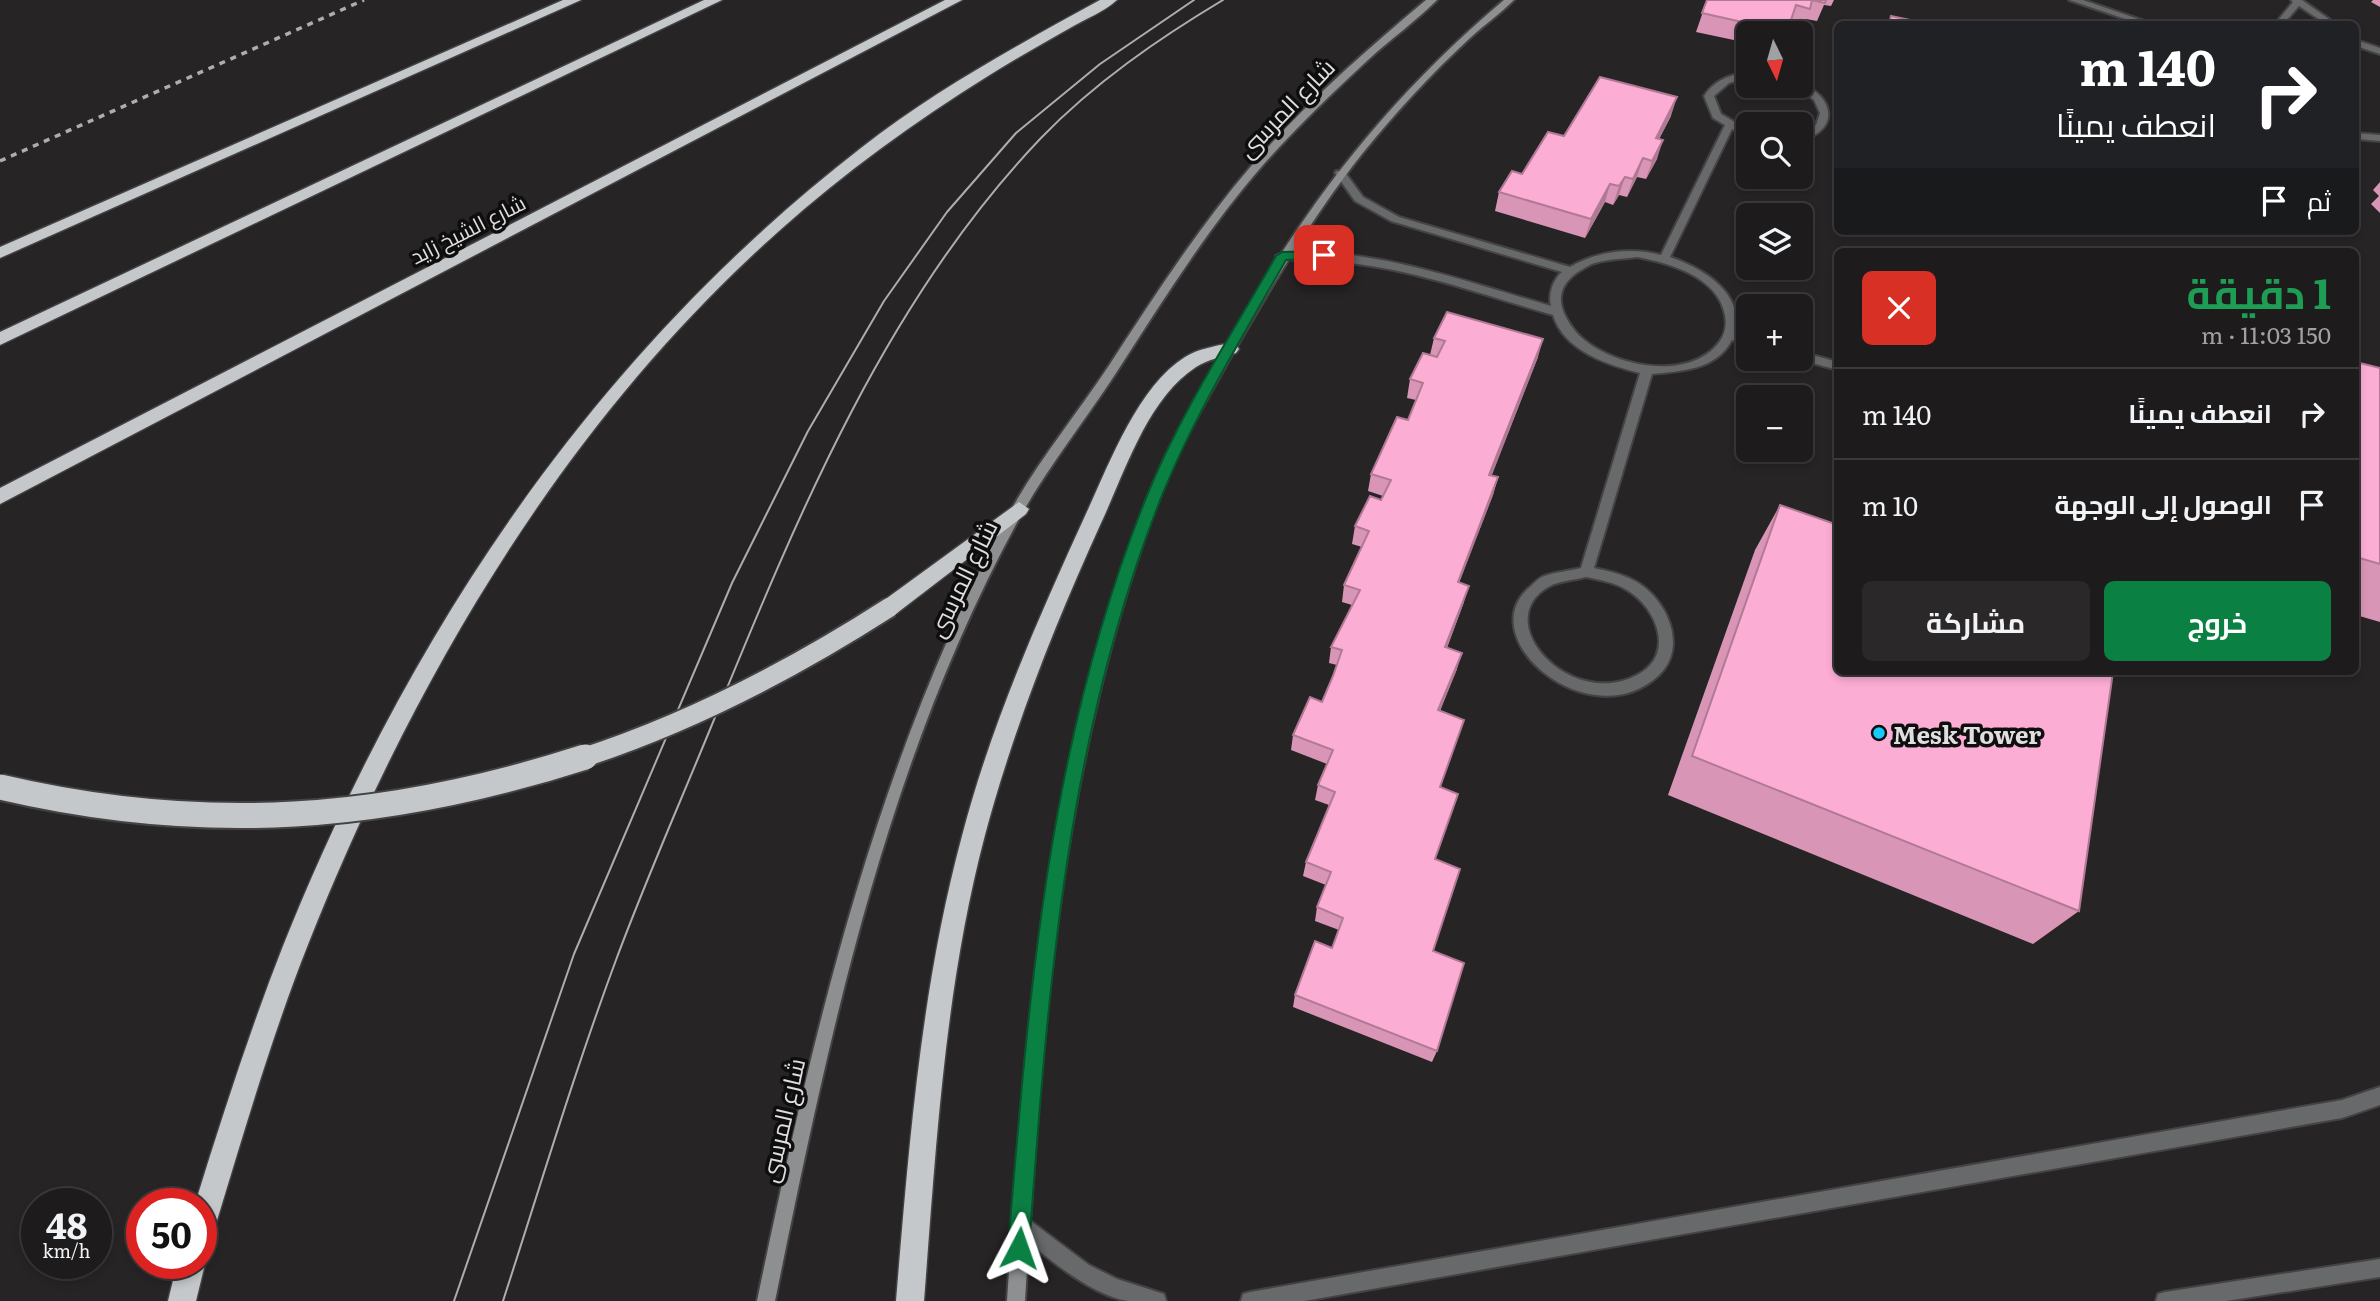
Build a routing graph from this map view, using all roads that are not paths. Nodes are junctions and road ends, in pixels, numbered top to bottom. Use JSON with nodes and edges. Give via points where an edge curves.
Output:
{"nodes":[{"id":1,"x":574,"y":0,"type":"edge"},
{"id":2,"x":715,"y":0,"type":"edge"},
{"id":3,"x":955,"y":0,"type":"edge"},
{"id":4,"x":1110,"y":0,"type":"edge"},
{"id":5,"x":1432,"y":0,"type":"edge"},
{"id":6,"x":1509,"y":0,"type":"edge"},
{"id":7,"x":2074,"y":0,"type":"edge"},
{"id":8,"x":2297,"y":1,"type":"edge"},
{"id":9,"x":2139,"y":21,"type":"edge"},
{"id":10,"x":2281,"y":21,"type":"edge"},
{"id":11,"x":2327,"y":21,"type":"edge"},
{"id":12,"x":2359,"y":43,"type":"edge"},
{"id":13,"x":2380,"y":51,"type":"edge"},
{"id":14,"x":1736,"y":78,"type":"edge"},
{"id":15,"x":1813,"y":95,"type":"edge"},
{"id":16,"x":1729,"y":125,"type":"junction"},
{"id":17,"x":1736,"y":128,"type":"edge"},
{"id":18,"x":1813,"y":133,"type":"edge"},
{"id":19,"x":2359,"y":136,"type":"edge"},
{"id":20,"x":2380,"y":138,"type":"edge"},
{"id":21,"x":1340,"y":173,"type":"junction"},
{"id":22,"x":0,"y":253,"type":"edge"},
{"id":23,"x":1282,"y":256,"type":"junction"},
{"id":24,"x":1664,"y":259,"type":"junction"},
{"id":25,"x":1568,"y":270,"type":"junction"},
{"id":26,"x":1555,"y":311,"type":"junction"},
{"id":27,"x":1731,"y":336,"type":"junction"},
{"id":28,"x":1736,"y":337,"type":"edge"},
{"id":29,"x":0,"y":339,"type":"edge"},
{"id":30,"x":1230,"y":349,"type":"junction"},
{"id":31,"x":1813,"y":359,"type":"edge"},
{"id":32,"x":1834,"y":365,"type":"edge"},
{"id":33,"x":1647,"y":370,"type":"junction"},
{"id":34,"x":0,"y":496,"type":"edge"},
{"id":35,"x":1019,"y":509,"type":"junction"},
{"id":36,"x":1586,"y":572,"type":"junction"},
{"id":37,"x":0,"y":787,"type":"edge"},
{"id":38,"x":2380,"y":1096,"type":"edge"},
{"id":39,"x":213,"y":1188,"type":"edge"},
{"id":40,"x":1020,"y":1222,"type":"junction"},
{"id":41,"x":2380,"y":1268,"type":"edge"},
{"id":42,"x":187,"y":1279,"type":"edge"},
{"id":43,"x":182,"y":1301,"type":"edge"},
{"id":44,"x":765,"y":1301,"type":"edge"},
{"id":45,"x":910,"y":1301,"type":"edge"},
{"id":46,"x":1016,"y":1301,"type":"edge"},
{"id":47,"x":1157,"y":1301,"type":"edge"},
{"id":48,"x":1250,"y":1301,"type":"edge"},
{"id":49,"x":2165,"y":1301,"type":"edge"}],
"edges":[{"from":1,"to":22,"type":"highway"},
{"from":2,"to":29,"type":"highway"},
{"from":3,"to":34,"type":"highway","name":"شارع الشيخ زايد"},
{"from":4,"to":39,"type":"highway","via":[[936,102],[808,197],[692,306],[576,440],[462,607],[351,816],[298,940]]},
{"from":5,"to":35,"type":"main road","name":"شارع المرسى","via":[[1390,35],[1258,165],[1156,299]]},
{"from":6,"to":21,"type":"main road","via":[[1430,69]]},
{"from":7,"to":9,"type":"street"},
{"from":8,"to":10,"type":"street"},
{"from":8,"to":11,"type":"street"},
{"from":12,"to":13,"type":"street"},
{"from":14,"to":16,"type":"street","via":[[1714,87],[1709,96],[1717,116]]},
{"from":15,"to":18,"type":"street","via":[[1824,107],[1825,117]]},
{"from":16,"to":17,"type":"street"},
{"from":16,"to":24,"type":"street"},
{"from":19,"to":20,"type":"street"},
{"from":21,"to":23,"type":"main road"},
{"from":21,"to":25,"type":"street","via":[[1359,199],[1395,219]]},
{"from":23,"to":26,"type":"street","via":[[1366,261]]},
{"from":23,"to":30,"type":"main road"},
{"from":24,"to":25,"type":"street","via":[[1610,254]]},
{"from":24,"to":27,"type":"street","via":[[1690,269],[1725,299],[1733,318]]},
{"from":25,"to":26,"type":"street","via":[[1553,296]]},
{"from":26,"to":33,"type":"street","via":[[1571,337],[1591,353]]},
{"from":27,"to":28,"type":"street"},
{"from":27,"to":33,"type":"street","via":[[1719,352],[1701,364]]},
{"from":30,"to":40,"type":"main road","via":[[1190,419],[1156,493],[1081,725],[1037,1011]]},
{"from":30,"to":45,"type":"highway","via":[[1184,365],[1156,397],[1105,493],[1033,653],[990,775],[958,904],[942,995],[920,1170]]},
{"from":31,"to":32,"type":"street"},
{"from":33,"to":36,"type":"street"},
{"from":35,"to":37,"type":"highway","bridge":true,"via":[[890,607],[752,689],[591,755],[504,781],[415,800],[250,816],[152,814],[73,804]]},
{"from":35,"to":44,"type":"main road","name":"شارع المرسى","via":[[967,614],[909,750],[876,851],[805,1108]]},
{"from":36,"to":36,"type":"street","via":[[1561,573],[1526,596],[1519,615],[1521,636],[1532,655],[1575,685],[1627,688],[1648,678],[1663,662],[1668,643],[1665,622],[1633,587]]},
{"from":38,"to":48,"type":"street","via":[[2342,1109]]},
{"from":40,"to":46,"type":"main road"},
{"from":40,"to":47,"type":"street","via":[[1062,1261],[1112,1288]]},
{"from":41,"to":49,"type":"street"},
{"from":42,"to":43,"type":"highway"}]}
